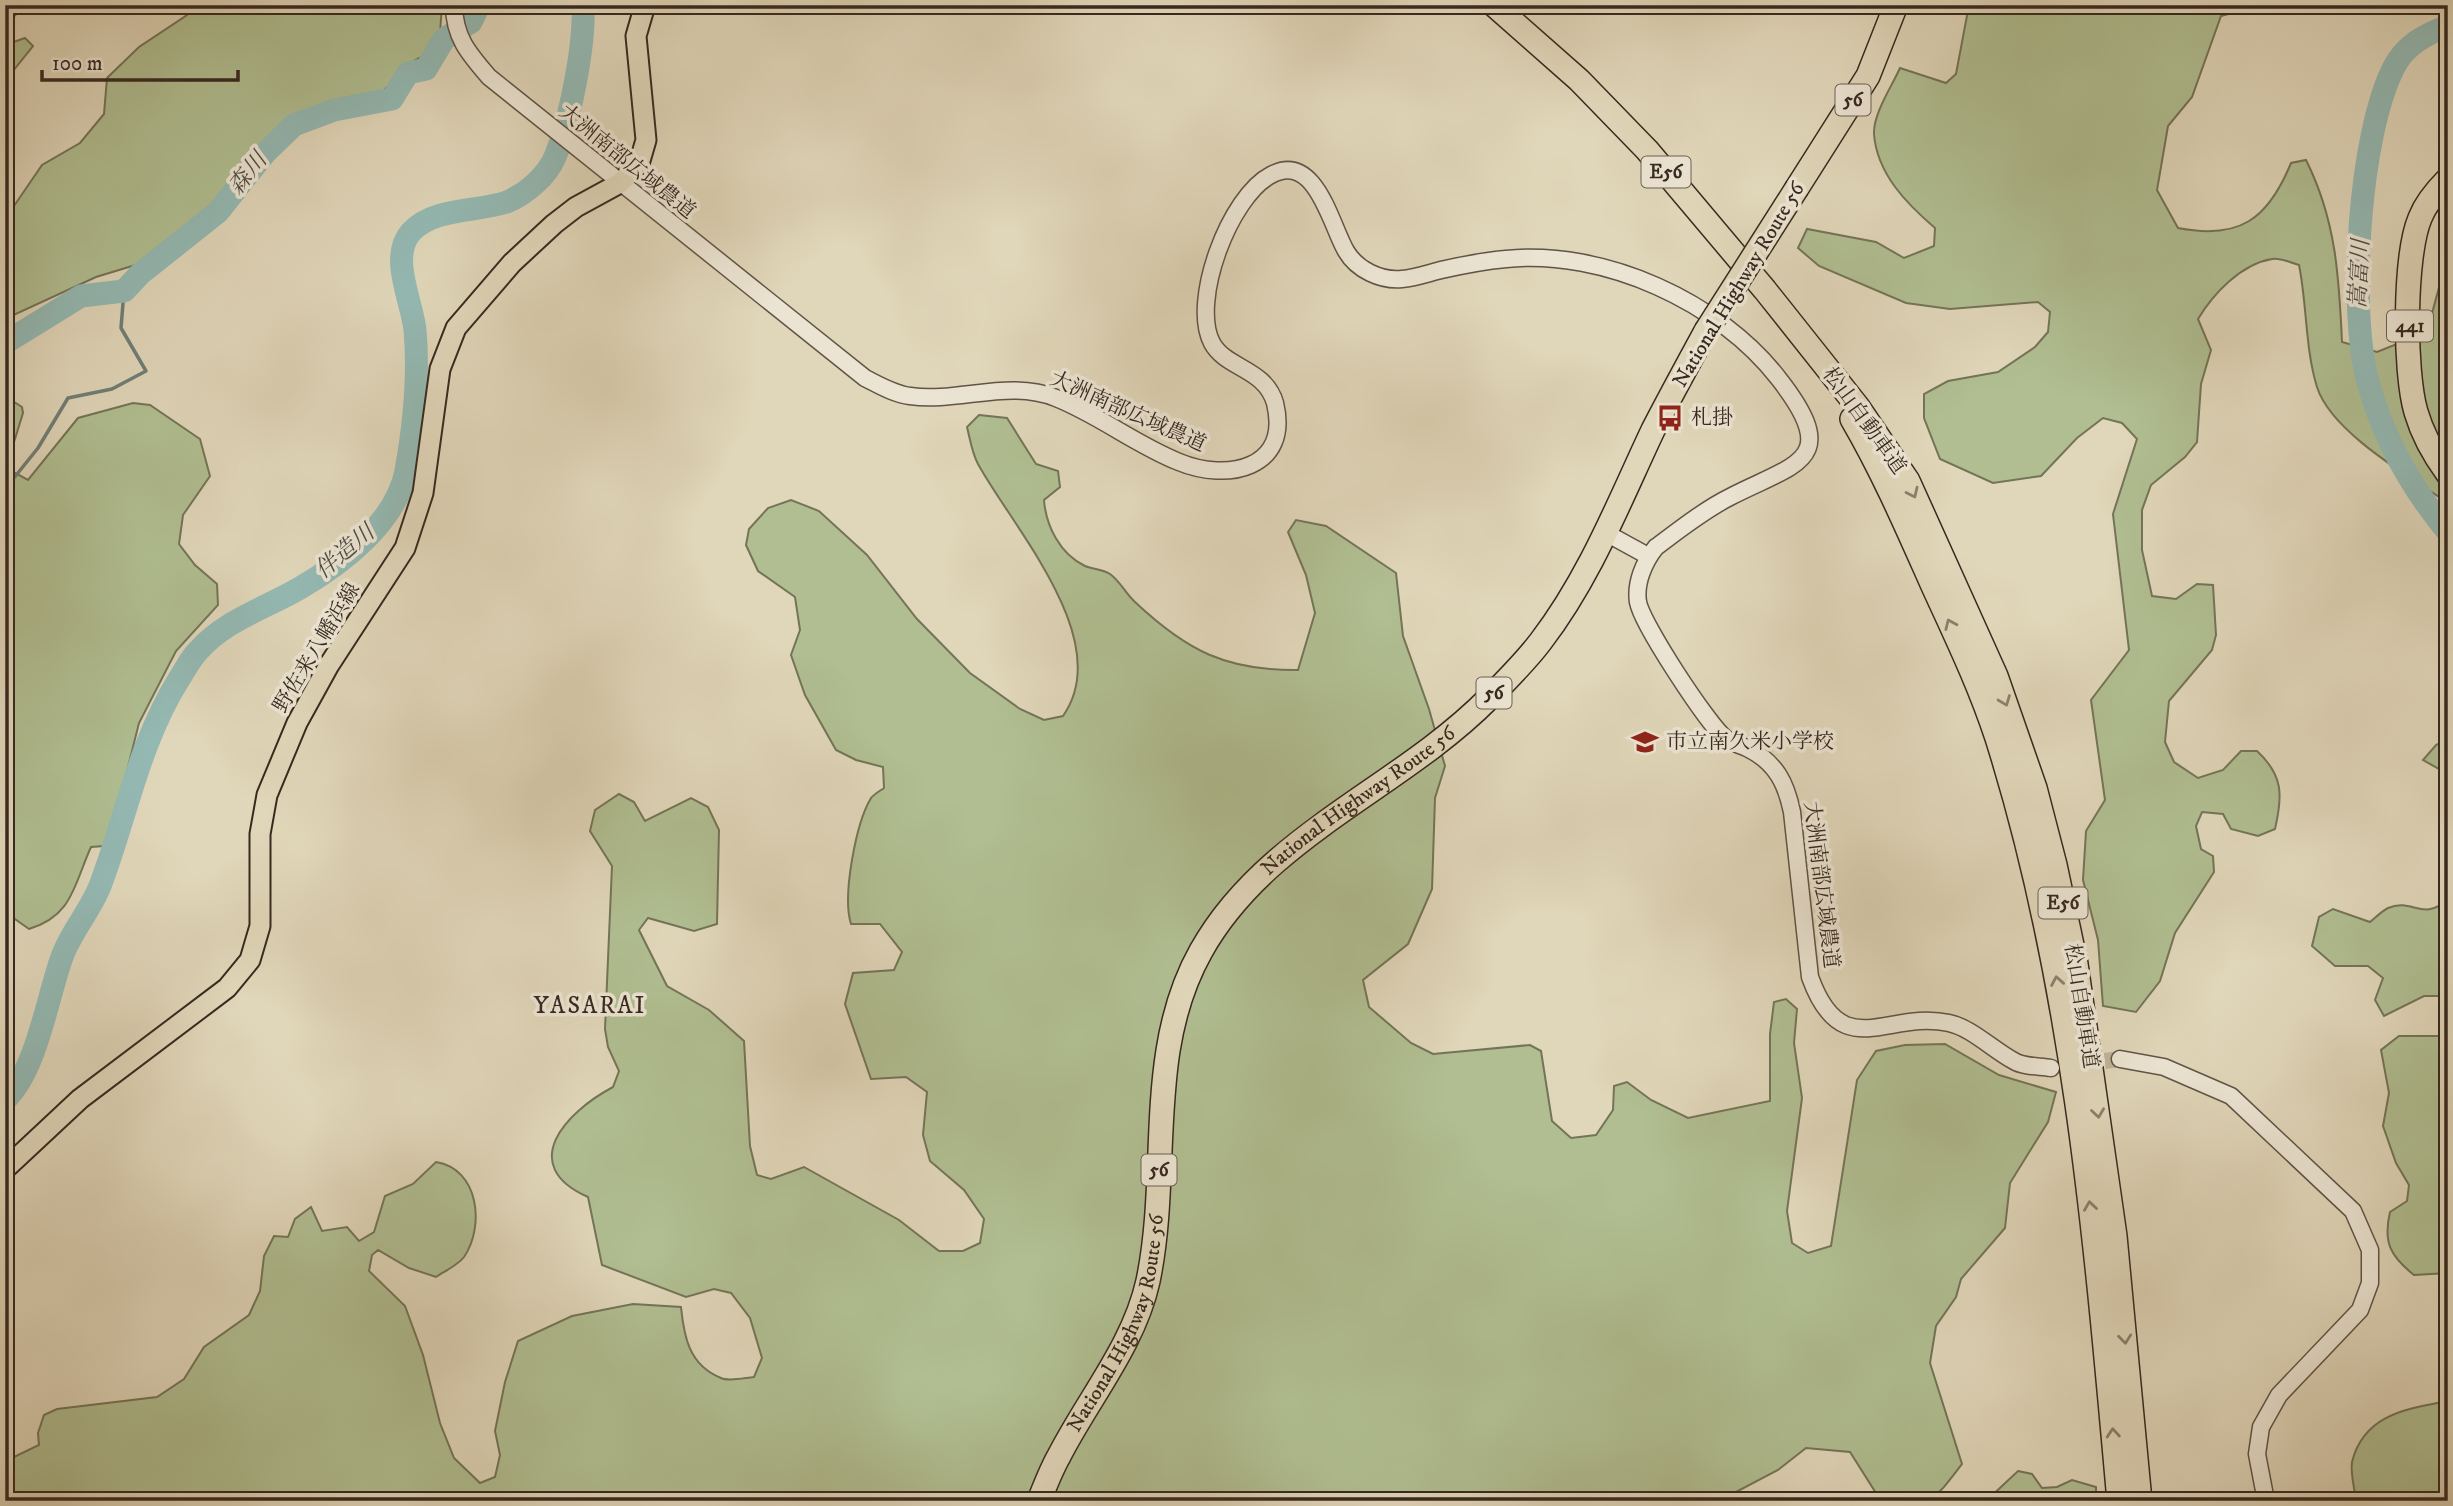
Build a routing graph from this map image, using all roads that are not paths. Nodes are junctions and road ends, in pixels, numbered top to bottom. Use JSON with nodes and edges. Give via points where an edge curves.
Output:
{"nodes":[{"id":1,"x":454,"y":5,"type":"edge"},
{"id":2,"x":645,"y":5,"type":"edge"},
{"id":3,"x":1494,"y":5,"type":"edge"},
{"id":4,"x":1896,"y":5,"type":"edge"},
{"id":5,"x":2448,"y":179,"type":"edge"},
{"id":6,"x":620,"y":183,"type":"junction"},
{"id":7,"x":1817,"y":358,"type":"junction"},
{"id":8,"x":2448,"y":474,"type":"edge"},
{"id":9,"x":1606,"y":533,"type":"junction"},
{"id":10,"x":1648,"y":556,"type":"junction"},
{"id":11,"x":2120,"y":1059,"type":"tunnel mouth"},
{"id":12,"x":2050,"y":1068,"type":"dead end"},
{"id":13,"x":5,"y":1169,"type":"edge"},
{"id":14,"x":1038,"y":1501,"type":"edge"},
{"id":15,"x":2119,"y":1501,"type":"edge"},
{"id":16,"x":2140,"y":1501,"type":"edge"},
{"id":17,"x":2266,"y":1501,"type":"edge"}],
"edges":[{"from":1,"to":6,"type":"street","name":"大洲南部広域農道","via":[[454,23],[463,48],[489,78]]},
{"from":2,"to":6,"type":"main road","name":"野佐来八幡浜線","via":[[636,36],[636,62],[646,140],[639,164]]},
{"from":3,"to":7,"type":"highway","name":"松山自動車道","number":"E56","via":[[1647,150]]},
{"from":4,"to":9,"type":"highway","name":"National Highway Route 56","number":"56","bridge":true,"via":[[1868,76],[1706,331]]},
{"from":5,"to":8,"type":"highway","number":"441","via":[[2434,192],[2419,220],[2409,279],[2415,411],[2429,448]]},
{"from":6,"to":10,"type":"street","name":"大洲南部広域農道","via":[[865,378],[887,389],[908,396],[1001,390],[1053,396],[1179,463],[1209,471],[1252,467],[1273,443],[1276,406],[1270,391],[1211,342],[1206,317],[1212,267],[1237,207],[1273,173],[1292,172],[1312,181],[1348,254],[1373,276],[1402,279],[1510,258],[1591,265],[1647,280],[1686,300],[1760,354],[1786,388],[1807,425],[1810,440],[1803,458],[1788,471],[1727,498]]},
{"from":6,"to":13,"type":"main road","name":"野佐来八幡浜線","via":[[554,224],[512,263],[456,328],[440,369],[423,493],[405,548],[329,665],[267,795],[260,834],[260,926],[243,972],[80,1099]]},
{"from":15,"to":7,"type":"highway","name":"松山自動車道","number":"E56","one_way":true,"via":[[2095,1238],[2074,1083],[2054,967],[2014,794],[1992,723],[1950,624],[1862,437]]},
{"from":7,"to":16,"type":"highway","name":"松山自動車道","number":"E56","one_way":true,"via":[[1877,433],[1908,481],[1996,676],[2035,788],[2076,964],[2094,1084],[2115,1236]]},
{"from":9,"to":10,"type":"street"},
{"from":9,"to":14,"type":"highway","name":"National Highway Route 56","number":"56","via":[[1541,642],[1443,741],[1286,852],[1236,897],[1201,950],[1179,995],[1164,1068],[1157,1230],[1147,1285],[1124,1342],[1058,1456]]},
{"from":10,"to":12,"type":"street","name":"大洲南部広域農道","via":[[1639,581],[1638,603],[1700,711],[1726,738],[1773,764],[1787,788],[1810,977],[1819,1001],[1834,1018],[1852,1027],[1871,1030],[1926,1019],[1952,1024],[2017,1063]]},
{"from":11,"to":17,"type":"street","via":[[2164,1067],[2231,1096],[2353,1211],[2370,1250],[2370,1283],[2360,1310],[2279,1395],[2261,1427],[2257,1454]]}]}
